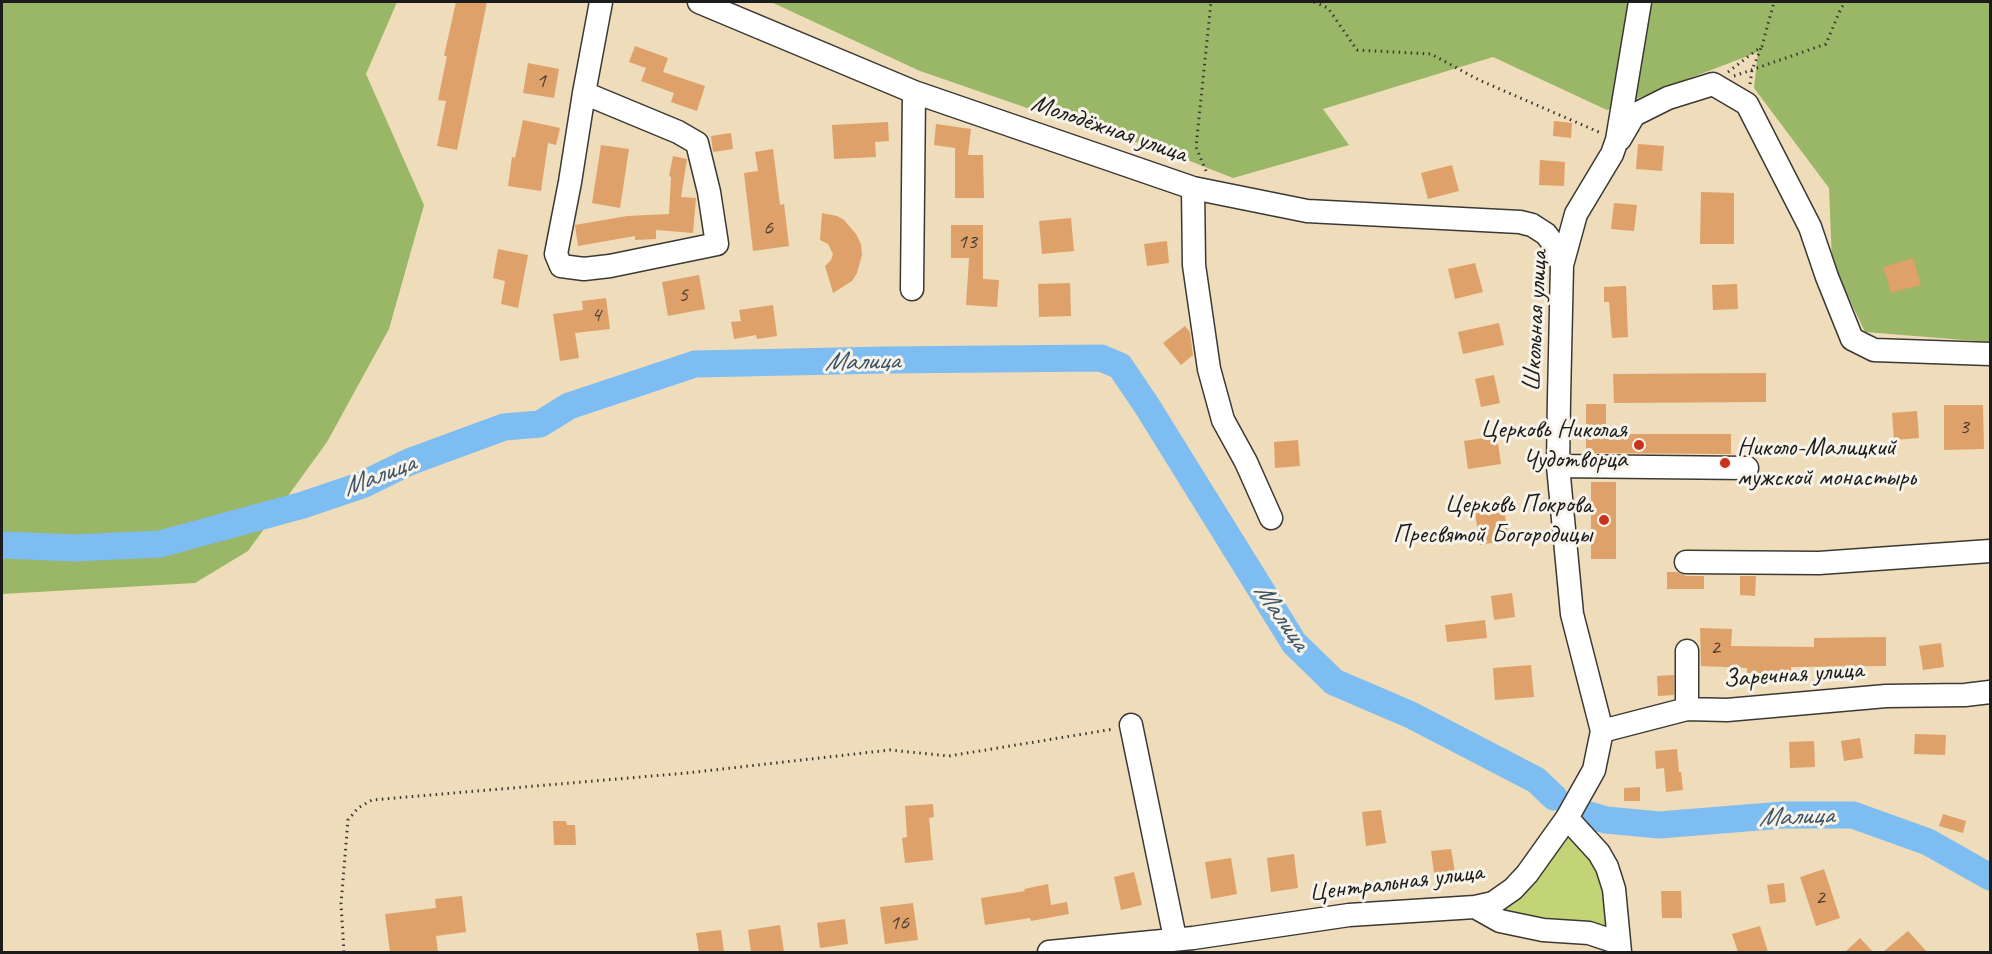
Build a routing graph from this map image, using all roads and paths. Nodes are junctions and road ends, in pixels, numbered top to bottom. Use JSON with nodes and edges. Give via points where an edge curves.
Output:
{"nodes":[{"id":1,"x":601,"y":2,"type":"edge"},
{"id":2,"x":699,"y":2,"type":"edge"},
{"id":3,"x":1211,"y":2,"type":"edge"},
{"id":4,"x":1314,"y":2,"type":"edge"},
{"id":5,"x":1640,"y":2,"type":"edge"},
{"id":6,"x":1774,"y":2,"type":"edge"},
{"id":7,"x":1846,"y":2,"type":"edge"},
{"id":8,"x":1762,"y":46,"type":"junction"},
{"id":9,"x":1752,"y":70,"type":"junction"},
{"id":10,"x":1713,"y":84,"type":"junction"},
{"id":11,"x":915,"y":92,"type":"junction"},
{"id":12,"x":584,"y":93,"type":"junction"},
{"id":13,"x":1747,"y":104,"type":"junction"},
{"id":14,"x":1615,"y":147,"type":"junction"},
{"id":15,"x":1204,"y":191,"type":"junction"},
{"id":16,"x":1576,"y":214,"type":"junction"},
{"id":17,"x":1520,"y":222,"type":"junction"},
{"id":18,"x":1562,"y":265,"type":"junction"},
{"id":19,"x":912,"y":290,"type":"dead end"},
{"id":20,"x":1990,"y":354,"type":"edge"},
{"id":21,"x":1558,"y":466,"type":"junction"},
{"id":22,"x":1747,"y":468,"type":"dead end"},
{"id":23,"x":1271,"y":518,"type":"dead end"},
{"id":24,"x":1990,"y":551,"type":"edge"},
{"id":25,"x":1686,"y":562,"type":"dead end"},
{"id":26,"x":1687,"y":651,"type":"dead end"},
{"id":27,"x":1990,"y":692,"type":"edge"},
{"id":28,"x":1688,"y":710,"type":"junction"},
{"id":29,"x":1131,"y":725,"type":"joint"},
{"id":30,"x":1602,"y":731,"type":"junction"},
{"id":31,"x":1567,"y":818,"type":"junction"},
{"id":32,"x":1475,"y":907,"type":"junction"},
{"id":33,"x":1188,"y":943,"type":"edge"},
{"id":34,"x":1620,"y":948,"type":"edge"},
{"id":35,"x":344,"y":952,"type":"edge"},
{"id":36,"x":1049,"y":952,"type":"edge"}],
"edges":[{"from":1,"to":12,"type":"street"},
{"from":2,"to":11,"type":"street","name":"Молодёжная улица"},
{"from":3,"to":15,"type":"path","via":[[1196,147]]},
{"from":4,"to":14,"type":"path","via":[[1328,8],[1357,50],[1431,54]]},
{"from":5,"to":14,"type":"street","name":"Школьная улица"},
{"from":6,"to":8,"type":"path"},
{"from":7,"to":9,"type":"path","via":[[1826,44]]},
{"from":8,"to":9,"type":"path"},
{"from":8,"to":10,"type":"path"},
{"from":9,"to":10,"type":"path"},
{"from":9,"to":13,"type":"path"},
{"from":10,"to":13,"type":"street"},
{"from":10,"to":14,"type":"street","via":[[1668,98],[1634,115]]},
{"from":11,"to":15,"type":"street","name":"Молодёжная улица"},
{"from":11,"to":19,"type":"street"},
{"from":12,"to":12,"type":"street","via":[[556,255],[561,266],[610,266],[717,244],[697,143]]},
{"from":13,"to":20,"type":"street","via":[[1810,227],[1852,339],[1874,350]]},
{"from":14,"to":16,"type":"street","name":"Школьная улица"},
{"from":15,"to":17,"type":"street","name":"Молодёжная улица","via":[[1307,211]]},
{"from":15,"to":23,"type":"street","via":[[1194,265],[1209,369],[1223,420]]},
{"from":16,"to":17,"type":"street","name":"Молодёжная улица"},
{"from":16,"to":18,"type":"street","name":"Школьная улица"},
{"from":17,"to":18,"type":"street","name":"Молодёжная улица","via":[[1546,234]]},
{"from":18,"to":21,"type":"street","name":"Школьная улица"},
{"from":21,"to":22,"type":"street"},
{"from":21,"to":30,"type":"street","name":"Школьная улица","via":[[1572,614]]},
{"from":24,"to":25,"type":"street","via":[[1820,563]]},
{"from":26,"to":28,"type":"street"},
{"from":27,"to":28,"type":"street","name":"Заречная улица"},
{"from":28,"to":30,"type":"street","name":"Заречная улица"},
{"from":29,"to":33,"type":"street"},
{"from":29,"to":35,"type":"path","via":[[949,756],[890,750],[687,773],[372,800],[348,820],[341,903]]},
{"from":30,"to":31,"type":"street","name":"Школьная улица","via":[[1594,770]]},
{"from":31,"to":32,"type":"street","name":"Центральная улица","via":[[1513,889],[1493,903]]},
{"from":31,"to":34,"type":"street","via":[[1607,867],[1614,889]]},
{"from":32,"to":33,"type":"street","name":"Центральная улица","via":[[1349,915]]},
{"from":32,"to":34,"type":"street","via":[[1500,921],[1542,930],[1589,933]]},
{"from":33,"to":36,"type":"street","name":"Центральная улица"}]}
